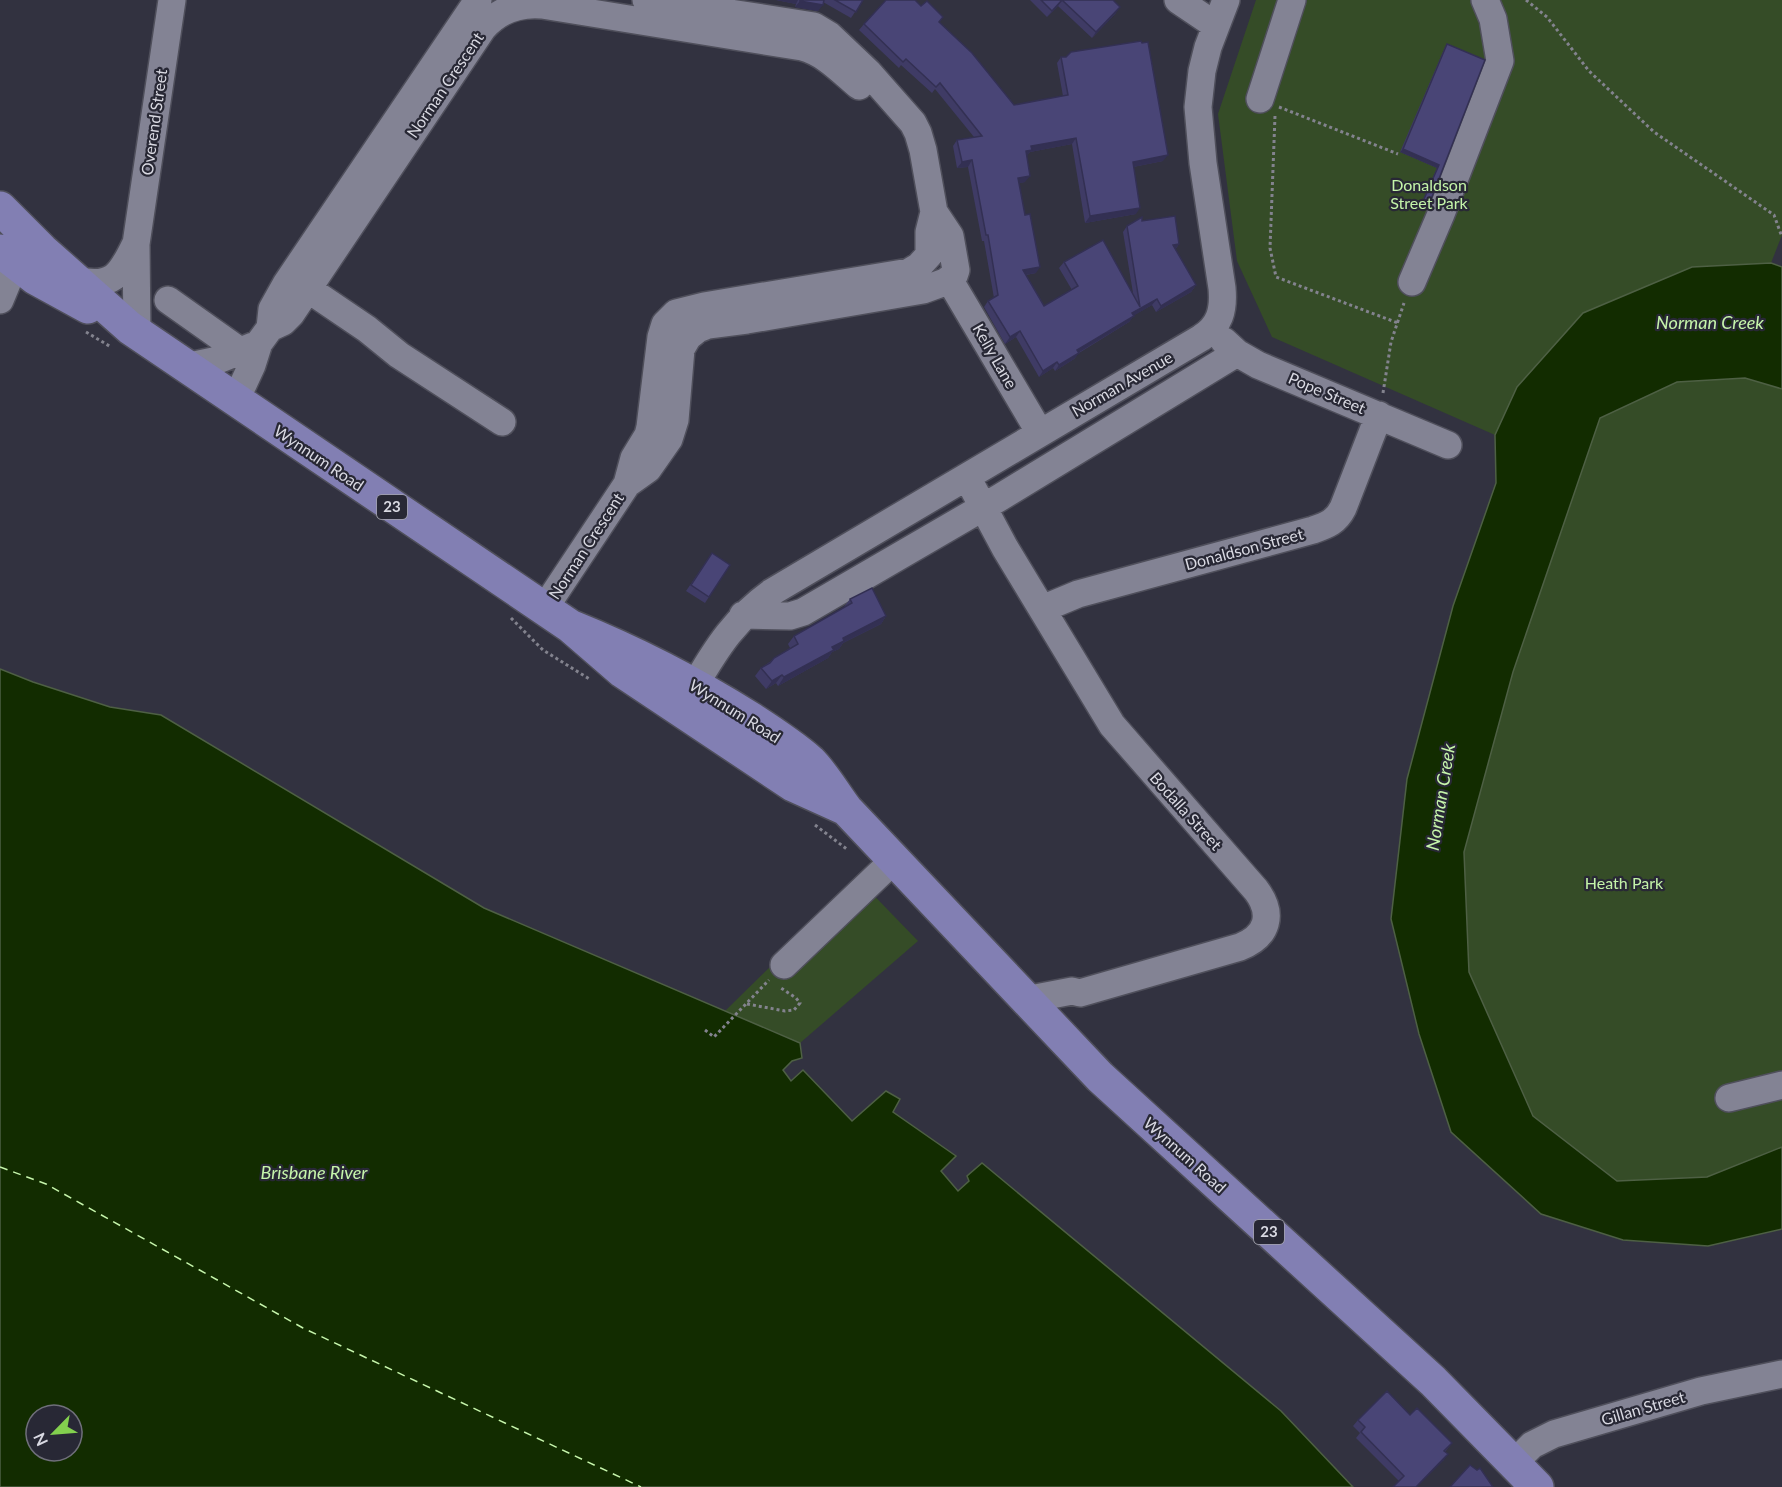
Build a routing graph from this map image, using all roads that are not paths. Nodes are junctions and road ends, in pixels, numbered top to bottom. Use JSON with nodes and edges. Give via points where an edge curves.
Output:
{"nodes":[{"id":1,"x":172,"y":0,"type":"edge"},
{"id":2,"x":478,"y":0,"type":"edge"},
{"id":3,"x":646,"y":0,"type":"edge"},
{"id":4,"x":1178,"y":0,"type":"edge"},
{"id":5,"x":1226,"y":0,"type":"edge"},
{"id":6,"x":1292,"y":0,"type":"edge"},
{"id":7,"x":1485,"y":0,"type":"edge"},
{"id":8,"x":725,"y":6,"type":"edge"},
{"id":9,"x":1215,"y":25,"type":"junction"},
{"id":10,"x":1260,"y":99,"type":"dead end"},
{"id":11,"x":901,"y":111,"type":"junction"},
{"id":12,"x":2,"y":210,"type":"edge"},
{"id":13,"x":934,"y":212,"type":"junction"},
{"id":14,"x":136,"y":244,"type":"junction"},
{"id":15,"x":7,"y":257,"type":"edge"},
{"id":16,"x":950,"y":279,"type":"junction"},
{"id":17,"x":76,"y":280,"type":"junction"},
{"id":18,"x":1412,"y":282,"type":"road end"},
{"id":19,"x":308,"y":289,"type":"junction"},
{"id":20,"x":0,"y":300,"type":"edge"},
{"id":21,"x":168,"y":300,"type":"dead end"},
{"id":22,"x":1214,"y":328,"type":"junction"},
{"id":23,"x":134,"y":331,"type":"junction"},
{"id":24,"x":256,"y":341,"type":"junction"},
{"id":25,"x":1237,"y":353,"type":"junction"},
{"id":26,"x":185,"y":367,"type":"junction"},
{"id":27,"x":240,"y":405,"type":"junction"},
{"id":28,"x":1379,"y":416,"type":"junction"},
{"id":29,"x":502,"y":422,"type":"dead end"},
{"id":30,"x":1040,"y":433,"type":"junction"},
{"id":31,"x":1448,"y":445,"type":"dead end"},
{"id":32,"x":967,"y":477,"type":"junction"},
{"id":33,"x":627,"y":484,"type":"junction"},
{"id":34,"x":983,"y":507,"type":"junction"},
{"id":35,"x":1042,"y":609,"type":"junction"},
{"id":36,"x":743,"y":615,"type":"junction"},
{"id":37,"x":557,"y":618,"type":"junction"},
{"id":38,"x":687,"y":697,"type":"junction"},
{"id":39,"x":895,"y":859,"type":"junction"},
{"id":40,"x":781,"y":975,"type":"road end"},
{"id":41,"x":1025,"y":1000,"type":"junction"},
{"id":42,"x":1782,"y":1085,"type":"edge"},
{"id":43,"x":1729,"y":1098,"type":"dead end"},
{"id":44,"x":1782,"y":1374,"type":"edge"},
{"id":45,"x":1514,"y":1463,"type":"junction"},
{"id":46,"x":1537,"y":1487,"type":"edge"}],
"edges":[{"from":1,"to":14,"type":"street","name":"Overend Street"},
{"from":2,"to":24,"type":"street","name":"Norman Crescent","via":[[283,289]]},
{"from":3,"to":8,"type":"street","name":"Norman Crescent"},
{"from":4,"to":9,"type":"street"},
{"from":5,"to":9,"type":"street"},
{"from":6,"to":10,"type":"street"},
{"from":7,"to":18,"type":"street","via":[[1493,19],[1500,61]]},
{"from":8,"to":11,"type":"street","name":"Norman Crescent","via":[[821,29],[868,72]]},
{"from":9,"to":22,"type":"street","via":[[1202,71],[1198,107],[1222,288],[1223,307]]},
{"from":11,"to":13,"type":"street","name":"Norman Crescent","via":[[920,140]]},
{"from":11,"to":19,"type":"street","name":"Norman Crescent","via":[[867,92],[809,49],[542,5],[518,6],[499,14],[483,28]]},
{"from":12,"to":15,"type":"main road","via":[[18,248]]},
{"from":12,"to":17,"type":"main road","name":"Wynnum Road","number":"23"},
{"from":13,"to":16,"type":"street","name":"Norman Crescent","via":[[951,241],[956,270]]},
{"from":13,"to":33,"type":"street","name":"Norman Crescent","via":[[929,255],[909,272],[704,306],[671,316],[661,337],[650,427],[634,458]]},
{"from":14,"to":17,"type":"street","name":"Overend Street","via":[[123,271],[107,281]]},
{"from":14,"to":23,"type":"street","name":"Overend Street"},
{"from":15,"to":20,"type":"street"},
{"from":15,"to":23,"type":"main road","name":"Wynnum Road","number":"23","via":[[48,286]]},
{"from":16,"to":30,"type":"street","name":"Kelly Lane"},
{"from":16,"to":33,"type":"street","name":"Norman Crescent","via":[[923,290],[698,329],[681,349],[674,426],[669,439],[648,469]]},
{"from":17,"to":23,"type":"main road","name":"Wynnum Road","number":"23"},
{"from":19,"to":24,"type":"street","name":"Norman Crescent","via":[[287,318]]},
{"from":19,"to":29,"type":"street","via":[[399,356]]},
{"from":21,"to":24,"type":"street"},
{"from":22,"to":25,"type":"street","name":"Pope Street"},
{"from":22,"to":30,"type":"street","name":"Norman Avenue"},
{"from":23,"to":26,"type":"main road","name":"Wynnum Road","number":"23"},
{"from":24,"to":26,"type":"street","name":"Norman Crescent","via":[[218,360]]},
{"from":24,"to":27,"type":"street","name":"Norman Crescent","via":[[252,365],[240,391]]},
{"from":25,"to":28,"type":"street","name":"Pope Street"},
{"from":25,"to":34,"type":"street","name":"Norman Avenue"},
{"from":26,"to":27,"type":"main road","name":"Wynnum Road","number":"23"},
{"from":27,"to":37,"type":"main road","name":"Wynnum Road","number":"23"},
{"from":28,"to":31,"type":"street","name":"Pope Street"},
{"from":28,"to":35,"type":"street","name":"Donaldson Street","via":[[1336,520],[1302,533],[1078,594]]},
{"from":30,"to":32,"type":"street","name":"Norman Avenue"},
{"from":32,"to":34,"type":"street","name":"Bodalla Street"},
{"from":32,"to":36,"type":"street","name":"Norman Avenue","via":[[792,580]]},
{"from":33,"to":37,"type":"street","name":"Norman Crescent"},
{"from":34,"to":35,"type":"street","name":"Bodalla Street"},
{"from":34,"to":36,"type":"street","name":"Norman Avenue","via":[[803,612],[790,616]]},
{"from":35,"to":41,"type":"street","name":"Bodalla Street","via":[[1112,725],[1256,890],[1266,910],[1266,921],[1263,930],[1247,944],[1080,993]]},
{"from":36,"to":38,"type":"street","name":"Norman Avenue","via":[[722,640]]},
{"from":37,"to":38,"type":"main road","name":"Wynnum Road","number":"23","via":[[610,643]]},
{"from":38,"to":39,"type":"main road","name":"Wynnum Road","number":"23","via":[[793,785],[846,809]]},
{"from":39,"to":40,"type":"street"},
{"from":39,"to":41,"type":"main road","name":"Wynnum Road","number":"23"},
{"from":41,"to":45,"type":"main road","name":"Wynnum Road","number":"23","via":[[1100,1077],[1433,1381]]},
{"from":42,"to":43,"type":"street"},
{"from":44,"to":45,"type":"street","name":"Gillan Street","via":[[1701,1391],[1554,1434],[1532,1445]]},
{"from":45,"to":46,"type":"main road","name":"Wynnum Road","number":"23"}]}
